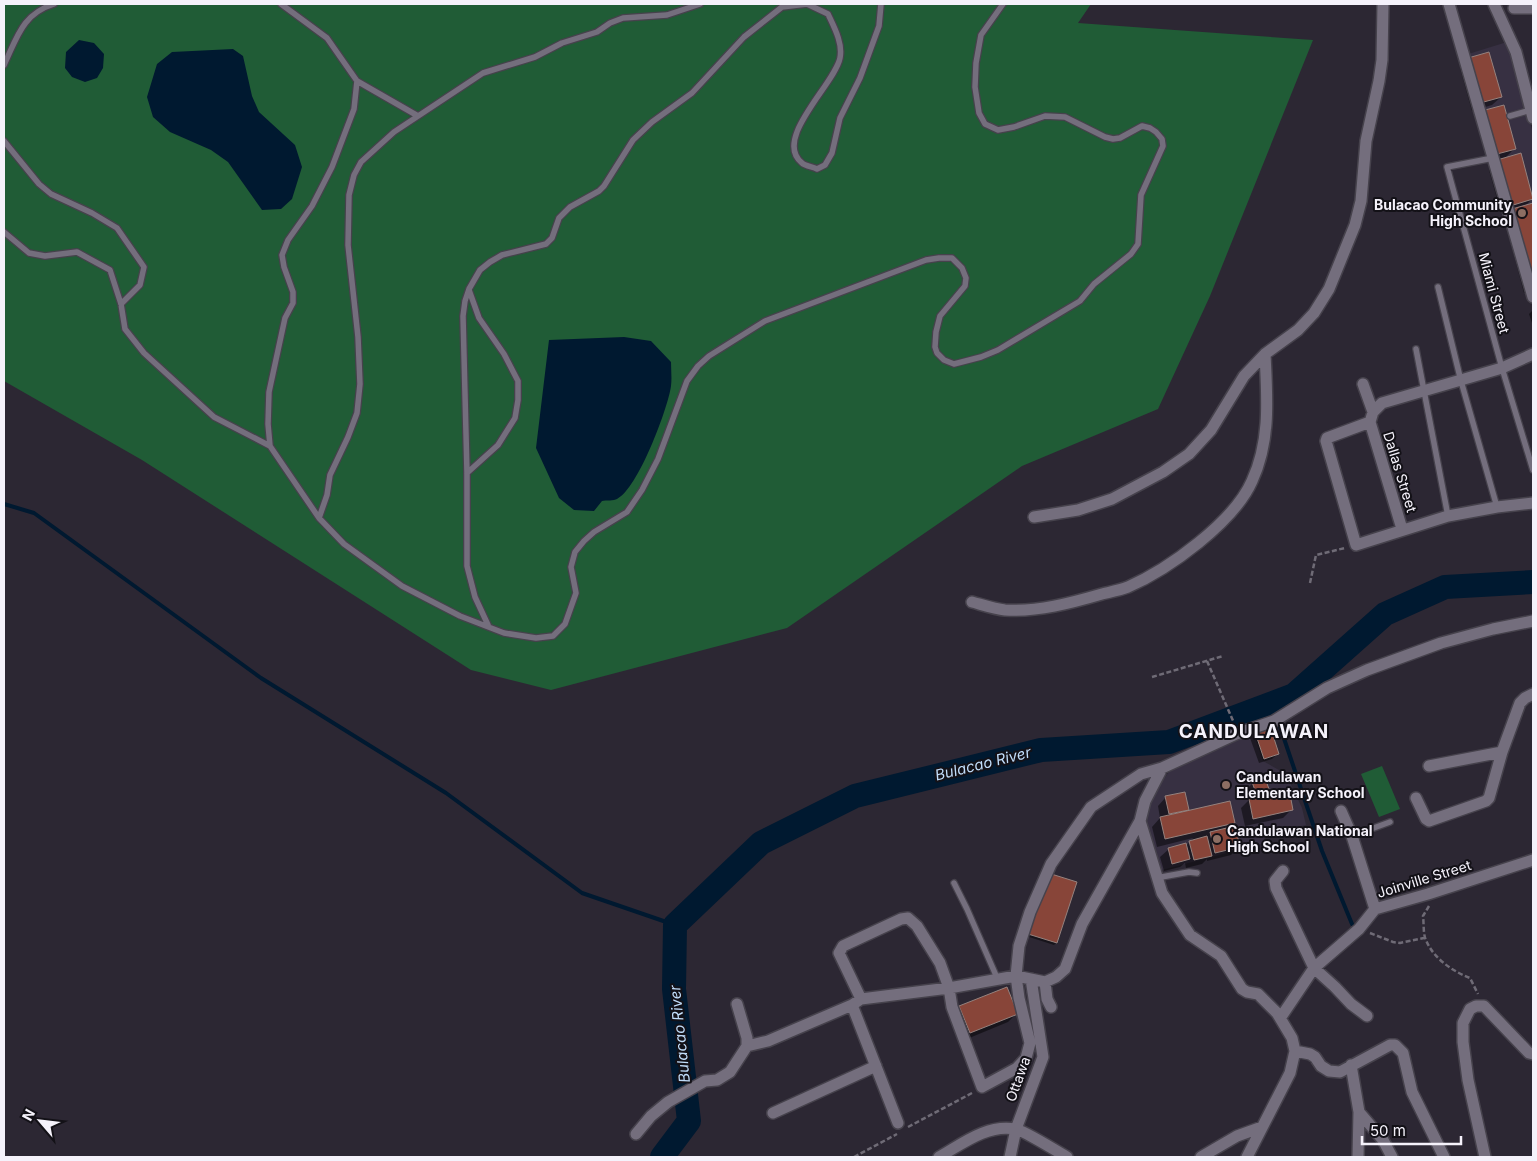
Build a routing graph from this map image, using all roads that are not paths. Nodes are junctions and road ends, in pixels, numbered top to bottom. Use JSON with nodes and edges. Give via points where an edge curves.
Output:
{"nodes":[{"id":1,"x":54,"y":4,"type":"edge"},
{"id":2,"x":281,"y":4,"type":"edge"},
{"id":3,"x":700,"y":4,"type":"edge"},
{"id":4,"x":881,"y":4,"type":"edge"},
{"id":5,"x":1003,"y":4,"type":"edge"},
{"id":6,"x":1383,"y":4,"type":"edge"},
{"id":7,"x":1449,"y":4,"type":"edge"},
{"id":8,"x":1494,"y":4,"type":"edge"},
{"id":9,"x":1514,"y":8,"type":"dead end"},
{"id":10,"x":1533,"y":8,"type":"edge"},
{"id":11,"x":4,"y":65,"type":"edge"},
{"id":12,"x":357,"y":81,"type":"junction"},
{"id":13,"x":1531,"y":107,"type":"edge"},
{"id":14,"x":418,"y":116,"type":"junction"},
{"id":15,"x":1510,"y":116,"type":"dead end"},
{"id":16,"x":4,"y":141,"type":"edge"},
{"id":17,"x":1493,"y":158,"type":"junction"},
{"id":18,"x":4,"y":232,"type":"edge"},
{"id":19,"x":1438,"y":287,"type":"dead end"},
{"id":20,"x":469,"y":289,"type":"junction"},
{"id":21,"x":1533,"y":297,"type":"edge"},
{"id":22,"x":121,"y":304,"type":"junction"},
{"id":23,"x":1416,"y":349,"type":"dead end"},
{"id":24,"x":1265,"y":354,"type":"junction"},
{"id":25,"x":1533,"y":354,"type":"edge"},
{"id":26,"x":1502,"y":368,"type":"junction"},
{"id":27,"x":1461,"y":381,"type":"junction"},
{"id":28,"x":1363,"y":384,"type":"dead end"},
{"id":29,"x":1423,"y":391,"type":"junction"},
{"id":30,"x":1372,"y":417,"type":"junction"},
{"id":31,"x":270,"y":446,"type":"junction"},
{"id":32,"x":1533,"y":470,"type":"edge"},
{"id":33,"x":467,"y":473,"type":"junction"},
{"id":34,"x":1533,"y":503,"type":"edge"},
{"id":35,"x":1497,"y":507,"type":"junction"},
{"id":36,"x":1448,"y":516,"type":"junction"},
{"id":37,"x":1034,"y":517,"type":"dead end"},
{"id":38,"x":319,"y":518,"type":"junction"},
{"id":39,"x":1402,"y":529,"type":"junction"},
{"id":40,"x":972,"y":602,"type":"dead end"},
{"id":41,"x":1533,"y":621,"type":"edge"},
{"id":42,"x":488,"y":625,"type":"junction"},
{"id":43,"x":1533,"y":694,"type":"edge"},
{"id":44,"x":1502,"y":752,"type":"junction"},
{"id":45,"x":1429,"y":766,"type":"dead end"},
{"id":46,"x":1162,"y":768,"type":"junction"},
{"id":47,"x":1416,"y":798,"type":"dead end"},
{"id":48,"x":1341,"y":811,"type":"dead end"},
{"id":49,"x":1140,"y":821,"type":"junction"},
{"id":50,"x":1390,"y":822,"type":"dead end"},
{"id":51,"x":1352,"y":836,"type":"junction"},
{"id":52,"x":1533,"y":860,"type":"edge"},
{"id":53,"x":1283,"y":871,"type":"dead end"},
{"id":54,"x":1197,"y":873,"type":"dead end"},
{"id":55,"x":1156,"y":878,"type":"junction"},
{"id":56,"x":954,"y":883,"type":"dead end"},
{"id":57,"x":1376,"y":909,"type":"junction"},
{"id":58,"x":1314,"y":968,"type":"junction"},
{"id":59,"x":1016,"y":976,"type":"junction"},
{"id":60,"x":1031,"y":979,"type":"junction"},
{"id":61,"x":998,"y":980,"type":"junction"},
{"id":62,"x":1045,"y":982,"type":"junction"},
{"id":63,"x":949,"y":988,"type":"junction"},
{"id":64,"x":856,"y":1002,"type":"junction"},
{"id":65,"x":738,"y":1004,"type":"dead end"},
{"id":66,"x":1051,"y":1007,"type":"dead end"},
{"id":67,"x":1367,"y":1016,"type":"dead end"},
{"id":68,"x":1281,"y":1017,"type":"junction"},
{"id":69,"x":747,"y":1046,"type":"junction"},
{"id":70,"x":1295,"y":1051,"type":"junction"},
{"id":71,"x":1533,"y":1054,"type":"edge"},
{"id":72,"x":1351,"y":1065,"type":"junction"},
{"id":73,"x":876,"y":1066,"type":"junction"},
{"id":74,"x":1359,"y":1112,"type":"junction"},
{"id":75,"x":772,"y":1113,"type":"dead end"},
{"id":76,"x":904,"y":1125,"type":"road end"},
{"id":77,"x":1262,"y":1127,"type":"junction"},
{"id":78,"x":1016,"y":1129,"type":"junction"},
{"id":79,"x":636,"y":1134,"type":"dead end"},
{"id":80,"x":939,"y":1157,"type":"edge"},
{"id":81,"x":1010,"y":1157,"type":"edge"},
{"id":82,"x":1067,"y":1157,"type":"edge"},
{"id":83,"x":1201,"y":1157,"type":"edge"},
{"id":84,"x":1247,"y":1157,"type":"edge"},
{"id":85,"x":1358,"y":1157,"type":"edge"},
{"id":86,"x":1392,"y":1157,"type":"edge"},
{"id":87,"x":1444,"y":1157,"type":"edge"},
{"id":88,"x":1485,"y":1157,"type":"edge"}],
"edges":[{"from":1,"to":11,"type":"lane","via":[[25,21]]},
{"from":2,"to":12,"type":"lane","via":[[327,38]]},
{"from":3,"to":14,"type":"lane","via":[[667,15],[610,22],[597,32],[483,73]]},
{"from":4,"to":20,"type":"lane","via":[[879,26],[860,78],[840,118],[832,153],[825,165],[817,169],[802,163],[793,143],[800,123],[840,57],[838,35],[828,14],[807,4],[782,7],[744,37],[692,93],[633,140],[604,186],[570,207],[559,218],[552,238],[546,244],[502,255],[480,270]]},
{"from":5,"to":42,"type":"lane","via":[[981,36],[976,63],[975,88],[979,113],[985,124],[998,130],[1045,116],[1065,116],[1106,137],[1120,138],[1142,126],[1150,128],[1162,139],[1161,154],[1143,186],[1136,248],[1094,284],[1080,301],[998,350],[954,364],[944,360],[936,347],[940,316],[965,286],[962,268],[952,258],[926,260],[765,321],[709,356],[687,381],[658,459],[627,512],[584,541],[575,552],[571,567],[576,593],[565,624],[553,636],[536,638],[504,633]]},
{"from":6,"to":24,"type":"street","via":[[1381,67],[1366,141],[1361,201],[1355,225],[1329,289],[1314,313],[1298,330]]},
{"from":7,"to":17,"type":"street"},
{"from":8,"to":13,"type":"street","via":[[1516,52]]},
{"from":9,"to":10,"type":"street"},
{"from":12,"to":14,"type":"lane"},
{"from":12,"to":31,"type":"lane","via":[[354,108],[332,168],[282,255],[293,303],[285,318],[270,392]]},
{"from":13,"to":15,"type":"lane"},
{"from":14,"to":38,"type":"lane","via":[[360,162],[349,195],[348,245],[360,384],[357,413],[330,474]]},
{"from":16,"to":22,"type":"lane","via":[[51,194],[117,228],[144,267],[140,285]]},
{"from":17,"to":21,"type":"street"},
{"from":17,"to":26,"type":"lane","name":"Miami Street","via":[[1447,167]]},
{"from":18,"to":22,"type":"lane","via":[[30,254],[45,256],[78,252],[110,270]]},
{"from":19,"to":27,"type":"lane"},
{"from":20,"to":33,"type":"lane","via":[[463,316]]},
{"from":20,"to":33,"type":"lane","via":[[479,318],[518,381],[518,400],[515,418],[498,446]]},
{"from":22,"to":31,"type":"lane","via":[[125,329],[144,354],[214,417]]},
{"from":23,"to":29,"type":"lane"},
{"from":24,"to":37,"type":"street","via":[[1244,376],[1211,430],[1190,454],[1112,499],[1078,510]]},
{"from":24,"to":40,"type":"street","via":[[1267,432],[1262,455],[1252,482],[1230,514],[1195,546],[1127,587],[1085,599],[1035,609],[1004,610]]},
{"from":25,"to":26,"type":"street"},
{"from":26,"to":27,"type":"street"},
{"from":26,"to":32,"type":"lane","name":"Miami Street"},
{"from":27,"to":29,"type":"street"},
{"from":27,"to":35,"type":"lane"},
{"from":28,"to":30,"type":"street","name":"Dallas Street"},
{"from":29,"to":30,"type":"street","via":[[1382,404]]},
{"from":29,"to":36,"type":"lane"},
{"from":30,"to":39,"type":"street","name":"Dallas Street"},
{"from":30,"to":39,"type":"street","via":[[1326,441],[1356,545]]},
{"from":31,"to":38,"type":"lane"},
{"from":33,"to":42,"type":"lane","via":[[467,566],[475,596]]},
{"from":34,"to":35,"type":"street"},
{"from":35,"to":36,"type":"street"},
{"from":36,"to":39,"type":"street"},
{"from":38,"to":42,"type":"lane","via":[[344,544],[402,586],[460,616]]},
{"from":41,"to":46,"type":"street","via":[[1441,643],[1367,670],[1327,688],[1277,719]]},
{"from":43,"to":44,"type":"street","via":[[1520,702]]},
{"from":44,"to":45,"type":"street"},
{"from":44,"to":47,"type":"street","via":[[1486,801],[1429,821]]},
{"from":46,"to":49,"type":"street","via":[[1145,801]]},
{"from":46,"to":59,"type":"street","via":[[1140,774],[1102,798],[1086,813],[1051,864],[1030,912],[1019,946]]},
{"from":48,"to":51,"type":"street"},
{"from":49,"to":55,"type":"street"},
{"from":49,"to":62,"type":"street","via":[[1082,924],[1065,969]]},
{"from":50,"to":51,"type":"lane"},
{"from":51,"to":57,"type":"street"},
{"from":52,"to":57,"type":"street","name":"Joinville Street"},
{"from":53,"to":58,"type":"street","via":[[1275,881],[1276,888]]},
{"from":54,"to":55,"type":"lane"},
{"from":55,"to":68,"type":"street","via":[[1162,893],[1190,935],[1220,956],[1242,989],[1263,998]]},
{"from":56,"to":61,"type":"lane"},
{"from":57,"to":58,"type":"street","name":"Joinville Street","via":[[1359,929]]},
{"from":58,"to":67,"type":"street"},
{"from":58,"to":68,"type":"street","name":"Joinville Street"},
{"from":59,"to":60,"type":"street"},
{"from":59,"to":61,"type":"street"},
{"from":59,"to":63,"type":"street","via":[[1030,1043],[1026,1058],[1017,1068],[982,1088],[952,1007]]},
{"from":60,"to":62,"type":"street"},
{"from":60,"to":78,"type":"street","name":"Ottawa","via":[[1043,1057]]},
{"from":61,"to":63,"type":"street"},
{"from":62,"to":66,"type":"street"},
{"from":63,"to":64,"type":"street"},
{"from":63,"to":64,"type":"street","via":[[940,963],[917,926],[905,918],[840,950]]},
{"from":64,"to":69,"type":"street","via":[[768,1041]]},
{"from":64,"to":73,"type":"street"},
{"from":65,"to":69,"type":"street"},
{"from":68,"to":70,"type":"street"},
{"from":69,"to":79,"type":"street","via":[[730,1072],[678,1096],[651,1116]]},
{"from":70,"to":72,"type":"street","via":[[1316,1056],[1329,1072],[1340,1072]]},
{"from":70,"to":77,"type":"street","via":[[1290,1073]]},
{"from":71,"to":88,"type":"street","via":[[1484,1006],[1470,1009],[1463,1023],[1463,1042]]},
{"from":72,"to":74,"type":"street"},
{"from":72,"to":87,"type":"street","via":[[1390,1045],[1399,1048],[1412,1092]]},
{"from":73,"to":75,"type":"street"},
{"from":73,"to":76,"type":"street"},
{"from":74,"to":85,"type":"street"},
{"from":74,"to":86,"type":"street","via":[[1383,1140]]},
{"from":77,"to":83,"type":"street","via":[[1237,1136]]},
{"from":77,"to":84,"type":"street"},
{"from":78,"to":80,"type":"street","via":[[982,1133]]},
{"from":78,"to":81,"type":"street","name":"Ottawa"},
{"from":78,"to":82,"type":"street"}]}
